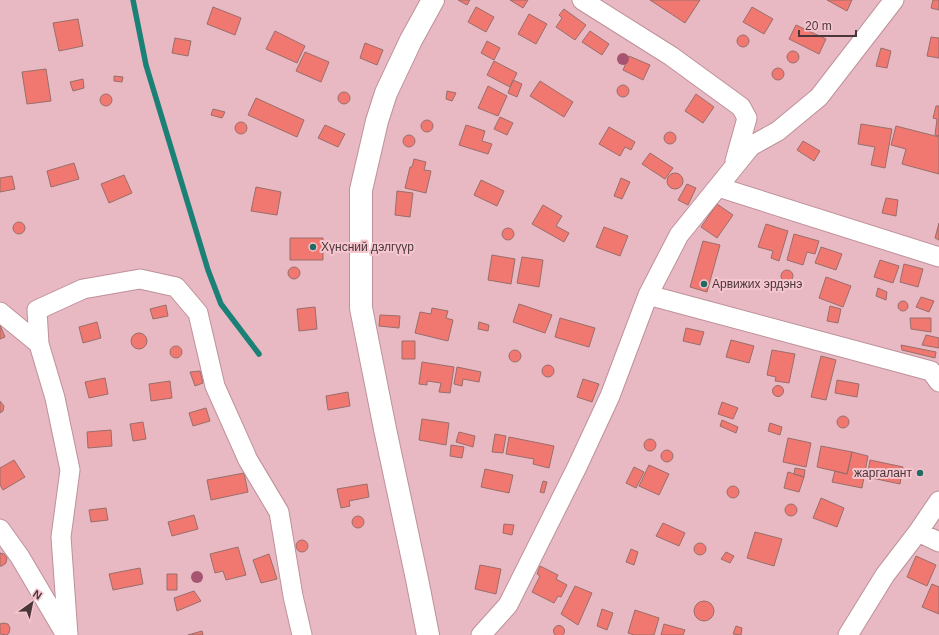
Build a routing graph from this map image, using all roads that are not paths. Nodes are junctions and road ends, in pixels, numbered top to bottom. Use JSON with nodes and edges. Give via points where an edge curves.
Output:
{"nodes":[{"id":1,"x":433,"y":0,"type":"edge"},
{"id":2,"x":582,"y":0,"type":"edge"},
{"id":3,"x":894,"y":0,"type":"edge"},
{"id":4,"x":732,"y":170,"type":"junction"},
{"id":5,"x":718,"y":187,"type":"junction"},
{"id":6,"x":939,"y":257,"type":"edge"},
{"id":7,"x":648,"y":295,"type":"junction"},
{"id":8,"x":0,"y":312,"type":"edge"},
{"id":9,"x":39,"y":344,"type":"junction"},
{"id":10,"x":939,"y":382,"type":"edge"},
{"id":11,"x":939,"y":501,"type":"edge"},
{"id":12,"x":0,"y":529,"type":"edge"},
{"id":13,"x":918,"y":532,"type":"junction"},
{"id":14,"x":939,"y":542,"type":"edge"},
{"id":15,"x":67,"y":635,"type":"edge"},
{"id":16,"x":302,"y":635,"type":"edge"},
{"id":17,"x":428,"y":635,"type":"edge"},
{"id":18,"x":481,"y":635,"type":"edge"},
{"id":19,"x":848,"y":635,"type":"edge"}],
"edges":[{"from":1,"to":17,"type":"street","via":[[386,93],[361,190],[361,308]]},
{"from":2,"to":4,"type":"street","via":[[671,56],[741,107],[747,118]]},
{"from":3,"to":4,"type":"street","via":[[819,97],[778,130],[750,146]]},
{"from":4,"to":5,"type":"street"},
{"from":5,"to":6,"type":"street"},
{"from":5,"to":7,"type":"street","via":[[679,235]]},
{"from":7,"to":10,"type":"street","via":[[931,371]]},
{"from":7,"to":18,"type":"street","via":[[610,396],[577,467],[510,603]]},
{"from":8,"to":9,"type":"street"},
{"from":9,"to":15,"type":"street","via":[[70,470],[61,537]]},
{"from":9,"to":16,"type":"street","via":[[37,310],[83,289],[140,279],[176,287],[198,313],[215,386],[248,460],[279,512],[292,593]]},
{"from":11,"to":13,"type":"street"},
{"from":12,"to":15,"type":"street"},
{"from":13,"to":14,"type":"street"},
{"from":13,"to":19,"type":"street","via":[[885,575]]}]}
